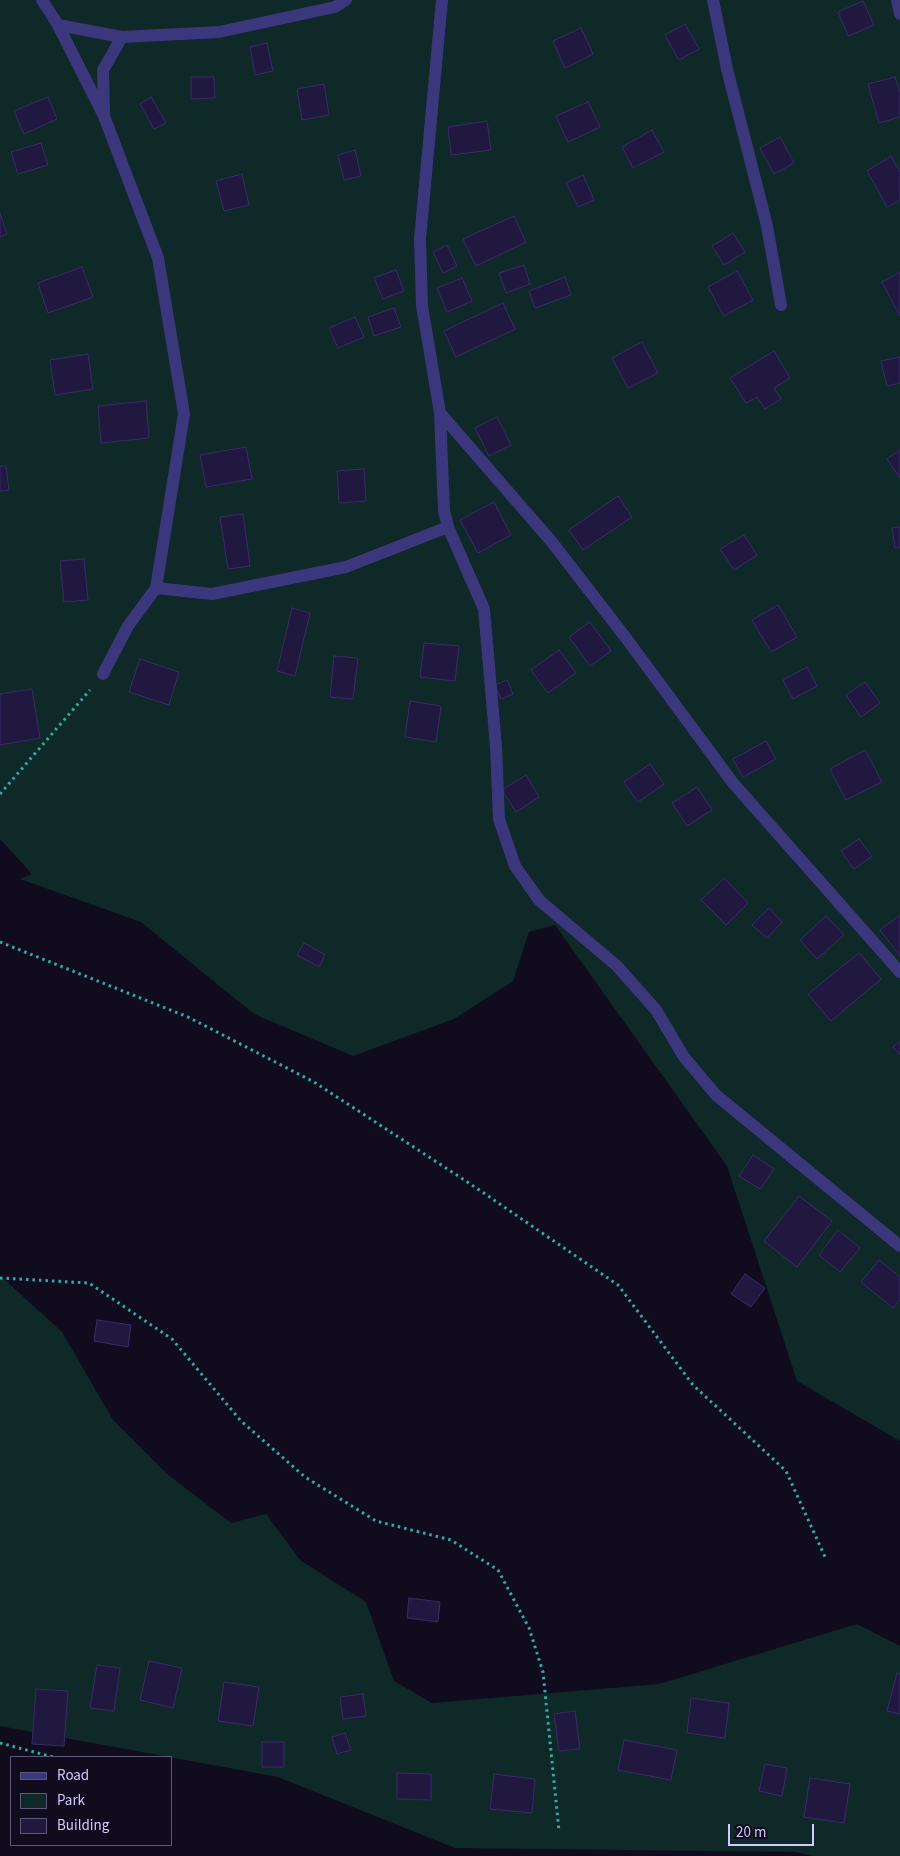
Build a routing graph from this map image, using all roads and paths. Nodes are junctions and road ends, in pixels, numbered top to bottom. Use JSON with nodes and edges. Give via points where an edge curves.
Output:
{"nodes":[{"id":1,"x":42,"y":0,"type":"edge"},
{"id":2,"x":346,"y":0,"type":"edge"},
{"id":3,"x":442,"y":0,"type":"edge"},
{"id":4,"x":713,"y":0,"type":"edge"},
{"id":5,"x":897,"y":0,"type":"edge"},
{"id":6,"x":900,"y":14,"type":"edge"},
{"id":7,"x":58,"y":25,"type":"junction"},
{"id":8,"x":122,"y":37,"type":"junction"},
{"id":9,"x":104,"y":116,"type":"junction"},
{"id":10,"x":781,"y":305,"type":"dead end"},
{"id":11,"x":440,"y":413,"type":"junction"},
{"id":12,"x":448,"y":527,"type":"junction"},
{"id":13,"x":156,"y":588,"type":"junction"},
{"id":14,"x":103,"y":674,"type":"joint"},
{"id":15,"x":0,"y":794,"type":"edge"},
{"id":16,"x":0,"y":942,"type":"edge"},
{"id":17,"x":900,"y":972,"type":"edge"},
{"id":18,"x":900,"y":1246,"type":"edge"},
{"id":19,"x":0,"y":1278,"type":"edge"},
{"id":20,"x":826,"y":1559,"type":"dead end"},
{"id":21,"x":0,"y":1743,"type":"edge"},
{"id":22,"x":49,"y":1756,"type":"edge"},
{"id":23,"x":559,"y":1831,"type":"dead end"}],
"edges":[{"from":1,"to":7,"type":"lane"},
{"from":2,"to":8,"type":"lane","via":[[335,6],[219,32]]},
{"from":3,"to":11,"type":"lane","via":[[420,239],[422,306]]},
{"from":4,"to":10,"type":"lane","via":[[767,226]]},
{"from":5,"to":6,"type":"lane"},
{"from":7,"to":8,"type":"lane"},
{"from":7,"to":9,"type":"lane"},
{"from":8,"to":9,"type":"lane","via":[[104,70]]},
{"from":9,"to":13,"type":"lane","via":[[158,258],[184,414]]},
{"from":11,"to":12,"type":"lane","via":[[444,511]]},
{"from":11,"to":17,"type":"lane","via":[[550,541],[733,783]]},
{"from":12,"to":13,"type":"lane","via":[[346,567],[212,594]]},
{"from":12,"to":18,"type":"lane","via":[[484,609],[499,819],[515,866],[539,900],[624,973],[656,1010],[684,1057],[716,1095]]},
{"from":13,"to":14,"type":"lane","via":[[128,626]]},
{"from":14,"to":15,"type":"path"},
{"from":16,"to":20,"type":"path","via":[[188,1017],[314,1082],[618,1285],[693,1385],[786,1471]]},
{"from":19,"to":23,"type":"path","via":[[89,1283],[172,1339],[241,1421],[305,1477],[376,1521],[451,1540],[498,1570],[529,1628],[543,1672]]},
{"from":21,"to":22,"type":"path"}]}
